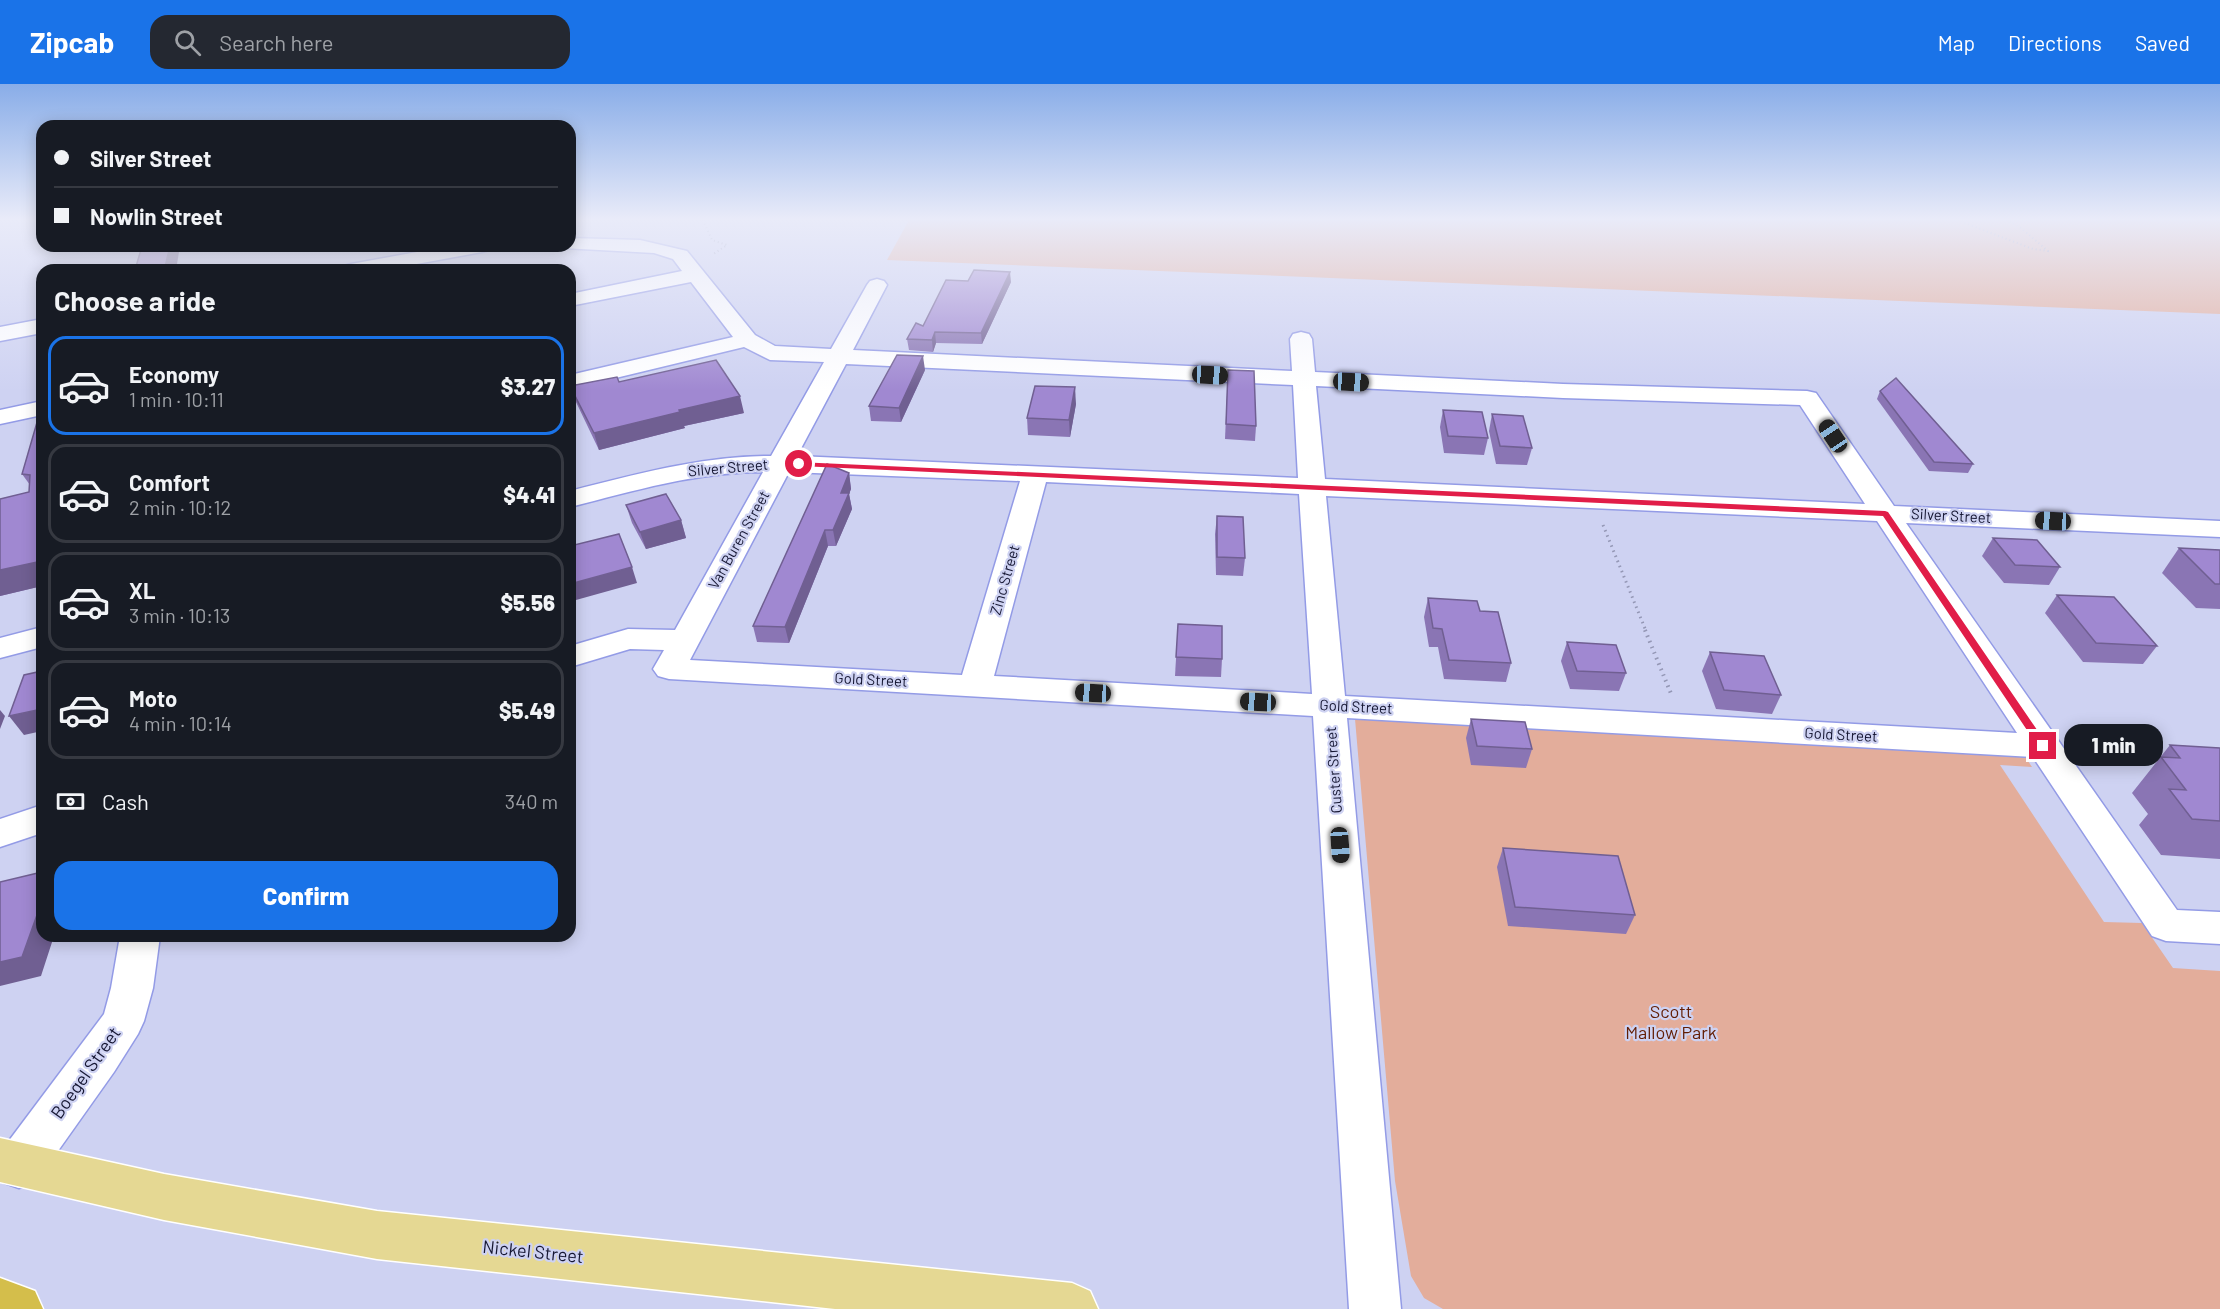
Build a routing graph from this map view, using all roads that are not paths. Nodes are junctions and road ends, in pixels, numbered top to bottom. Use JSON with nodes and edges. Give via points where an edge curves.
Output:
{"nodes":[{"id":1,"x":683,"y":277,"type":"edge"},
{"id":2,"x":696,"y":277,"type":"edge"},
{"id":3,"x":877,"y":285,"type":"dead end"},
{"id":4,"x":576,"y":299,"type":"edge"},
{"id":5,"x":36,"y":327,"type":"edge"},
{"id":6,"x":0,"y":334,"type":"edge"},
{"id":7,"x":1301,"y":339,"type":"dead end"},
{"id":8,"x":747,"y":340,"type":"junction"},
{"id":9,"x":836,"y":357,"type":"junction"},
{"id":10,"x":1303,"y":380,"type":"junction"},
{"id":11,"x":576,"y":381,"type":"edge"},
{"id":12,"x":36,"y":409,"type":"edge"},
{"id":13,"x":0,"y":417,"type":"edge"},
{"id":14,"x":780,"y":464,"type":"junction"},
{"id":15,"x":1035,"y":474,"type":"junction"},
{"id":16,"x":1314,"y":487,"type":"junction"},
{"id":17,"x":576,"y":497,"type":"edge"},
{"id":18,"x":1885,"y":513,"type":"junction"},
{"id":19,"x":2220,"y":529,"type":"edge"},
{"id":20,"x":36,"y":639,"type":"edge"},
{"id":21,"x":684,"y":640,"type":"junction"},
{"id":22,"x":0,"y":648,"type":"edge"},
{"id":23,"x":576,"y":655,"type":"edge"},
{"id":24,"x":669,"y":669,"type":"joint"},
{"id":25,"x":975,"y":686,"type":"junction"},
{"id":26,"x":1329,"y":706,"type":"junction"},
{"id":27,"x":2043,"y":746,"type":"junction"},
{"id":28,"x":36,"y":821,"type":"edge"},
{"id":29,"x":0,"y":832,"type":"edge"},
{"id":30,"x":2220,"y":928,"type":"edge"},
{"id":31,"x":139,"y":942,"type":"edge"},
{"id":32,"x":9,"y":1163,"type":"edge"},
{"id":33,"x":0,"y":1304,"type":"edge"},
{"id":34,"x":17,"y":1309,"type":"edge"},
{"id":35,"x":1072,"y":1309,"type":"edge"},
{"id":36,"x":1375,"y":1309,"type":"edge"}],
"edges":[{"from":1,"to":4,"type":"street"},
{"from":2,"to":8,"type":"street"},
{"from":3,"to":9,"type":"street","name":"Van Buren Street"},
{"from":5,"to":6,"type":"street"},
{"from":7,"to":10,"type":"street","name":"Custer Street"},
{"from":8,"to":9,"type":"street","via":[[770,353]]},
{"from":8,"to":11,"type":"street"},
{"from":9,"to":10,"type":"street"},
{"from":9,"to":14,"type":"street","name":"Van Buren Street"},
{"from":10,"to":16,"type":"street","name":"Custer Street"},
{"from":10,"to":18,"type":"street","via":[[1807,398]]},
{"from":12,"to":13,"type":"street"},
{"from":14,"to":15,"type":"street","name":"Silver Street"},
{"from":14,"to":17,"type":"street","name":"Silver Street","via":[[735,464],[662,475]]},
{"from":14,"to":21,"type":"street","name":"Van Buren Street"},
{"from":15,"to":16,"type":"street","name":"Silver Street"},
{"from":15,"to":25,"type":"street","name":"Zinc Street"},
{"from":16,"to":18,"type":"street","name":"Silver Street"},
{"from":16,"to":26,"type":"street","name":"Custer Street"},
{"from":18,"to":19,"type":"street","name":"Silver Street"},
{"from":18,"to":27,"type":"street"},
{"from":20,"to":22,"type":"street"},
{"from":21,"to":23,"type":"street","via":[[628,639]]},
{"from":21,"to":24,"type":"street","name":"Van Buren Street"},
{"from":24,"to":25,"type":"street","name":"Gold Street"},
{"from":25,"to":26,"type":"street","name":"Gold Street"},
{"from":26,"to":27,"type":"street","name":"Gold Street"},
{"from":26,"to":36,"type":"street","name":"Custer Street"},
{"from":27,"to":30,"type":"street","via":[[2166,925]]},
{"from":28,"to":29,"type":"street"},
{"from":31,"to":32,"type":"street","name":"Boegel Street","via":[[123,1021],[99,1058]]},
{"from":32,"to":35,"type":"main road","name":"Nickel Street","via":[[164,1197],[377,1235]]},
{"from":33,"to":34,"type":"highway"}]}
